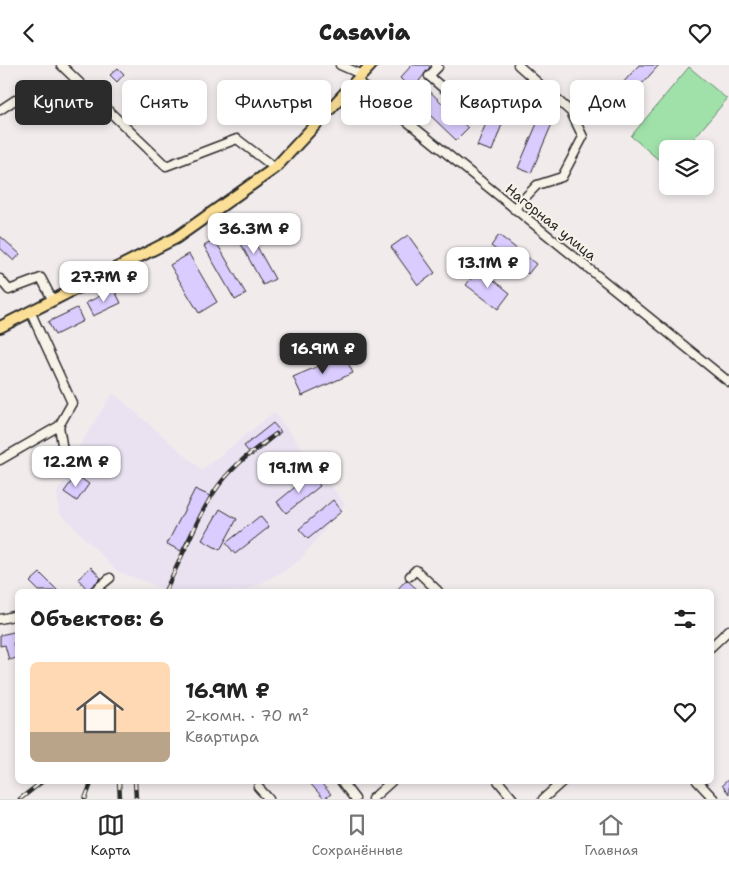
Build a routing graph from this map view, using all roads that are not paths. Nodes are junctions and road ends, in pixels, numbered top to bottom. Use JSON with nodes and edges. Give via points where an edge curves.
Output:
{"nodes":[{"id":1,"x":61,"y":65,"type":"edge"},
{"id":2,"x":340,"y":65,"type":"edge"},
{"id":3,"x":371,"y":65,"type":"edge"},
{"id":4,"x":436,"y":65,"type":"edge"},
{"id":5,"x":518,"y":65,"type":"edge"},
{"id":6,"x":360,"y":78,"type":"junction"},
{"id":7,"x":77,"y":80,"type":"edge"},
{"id":8,"x":441,"y":86,"type":"edge"},
{"id":9,"x":15,"y":100,"type":"edge"},
{"id":10,"x":0,"y":110,"type":"edge"},
{"id":11,"x":112,"y":114,"type":"edge"},
{"id":12,"x":275,"y":168,"type":"junction"},
{"id":13,"x":514,"y":209,"type":"junction"},
{"id":14,"x":0,"y":279,"type":"edge"},
{"id":15,"x":52,"y":299,"type":"junction"},
{"id":16,"x":30,"y":311,"type":"junction"},
{"id":17,"x":0,"y":327,"type":"edge"},
{"id":18,"x":729,"y":382,"type":"edge"},
{"id":19,"x":59,"y":426,"type":"junction"},
{"id":20,"x":0,"y":460,"type":"edge"},
{"id":21,"x":65,"y":463,"type":"dead end"},
{"id":22,"x":410,"y":576,"type":"dead end"},
{"id":23,"x":110,"y":577,"type":"dead end"},
{"id":24,"x":96,"y":589,"type":"edge"},
{"id":25,"x":436,"y":589,"type":"edge"},
{"id":26,"x":15,"y":616,"type":"edge"},
{"id":27,"x":0,"y":619,"type":"edge"},
{"id":28,"x":729,"y":631,"type":"edge"},
{"id":29,"x":714,"y":644,"type":"edge"},
{"id":30,"x":343,"y":784,"type":"edge"},
{"id":31,"x":389,"y":784,"type":"edge"},
{"id":32,"x":500,"y":784,"type":"edge"},
{"id":33,"x":560,"y":784,"type":"edge"},
{"id":34,"x":700,"y":784,"type":"edge"},
{"id":35,"x":258,"y":787,"type":"dead end"},
{"id":36,"x":269,"y":799,"type":"edge"},
{"id":37,"x":355,"y":799,"type":"edge"},
{"id":38,"x":372,"y":799,"type":"edge"},
{"id":39,"x":513,"y":799,"type":"edge"},
{"id":40,"x":543,"y":799,"type":"edge"},
{"id":41,"x":714,"y":799,"type":"edge"}],
"edges":[{"from":1,"to":7,"type":"street"},
{"from":2,"to":6,"type":"street","name":"Нагорная улица"},
{"from":3,"to":6,"type":"main road"},
{"from":4,"to":8,"type":"street","via":[[438,67],[429,76]]},
{"from":5,"to":13,"type":"street","via":[[571,112],[583,137],[562,177],[537,185]]},
{"from":6,"to":12,"type":"main road"},
{"from":6,"to":13,"type":"street","name":"Нагорная улица"},
{"from":9,"to":10,"type":"street"},
{"from":11,"to":12,"type":"street","via":[[166,166],[237,139]]},
{"from":12,"to":15,"type":"main road","via":[[176,238]]},
{"from":13,"to":18,"type":"street","name":"Нагорная улица"},
{"from":14,"to":15,"type":"street","via":[[9,290],[41,278]]},
{"from":15,"to":16,"type":"main road"},
{"from":16,"to":17,"type":"main road"},
{"from":16,"to":19,"type":"street","via":[[72,403]]},
{"from":19,"to":20,"type":"street"},
{"from":19,"to":21,"type":"street"},
{"from":22,"to":25,"type":"street","via":[[416,570]]},
{"from":23,"to":24,"type":"street"},
{"from":26,"to":27,"type":"street"},
{"from":28,"to":29,"type":"street"},
{"from":30,"to":37,"type":"street"},
{"from":31,"to":38,"type":"street"},
{"from":32,"to":39,"type":"street"},
{"from":33,"to":40,"type":"street"},
{"from":34,"to":41,"type":"street"},
{"from":35,"to":36,"type":"street"}]}
